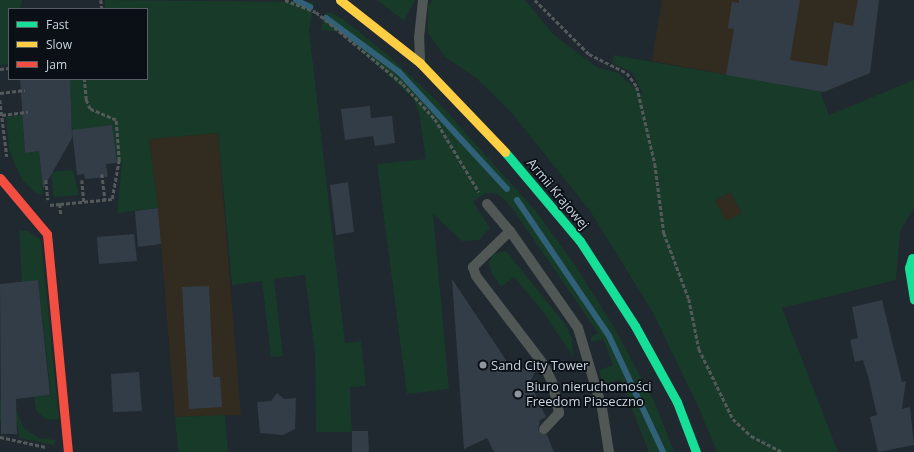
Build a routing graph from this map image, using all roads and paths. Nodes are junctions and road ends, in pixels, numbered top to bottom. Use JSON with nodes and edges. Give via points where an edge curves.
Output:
{"nodes":[{"id":1,"x":285,"y":0,"type":"edge"},
{"id":2,"x":340,"y":0,"type":"edge"},
{"id":3,"x":423,"y":0,"type":"edge"},
{"id":4,"x":535,"y":0,"type":"edge"},
{"id":5,"x":420,"y":62,"type":"junction"},
{"id":6,"x":84,"y":80,"type":"edge"},
{"id":7,"x":25,"y":90,"type":"dead end"},
{"id":8,"x":0,"y":92,"type":"edge"},
{"id":9,"x":28,"y":112,"type":"dead end"},
{"id":10,"x":2,"y":115,"type":"dead end"},
{"id":11,"x":102,"y":174,"type":"dead end"},
{"id":12,"x":0,"y":178,"type":"edge"},
{"id":13,"x":46,"y":180,"type":"dead end"},
{"id":14,"x":82,"y":180,"type":"dead end"},
{"id":15,"x":104,"y":200,"type":"junction"},
{"id":16,"x":84,"y":202,"type":"junction"},
{"id":17,"x":60,"y":204,"type":"dead end"},
{"id":18,"x":487,"y":204,"type":"joint"},
{"id":19,"x":48,"y":205,"type":"dead end"},
{"id":20,"x":510,"y":231,"type":"junction"},
{"id":21,"x":912,"y":258,"type":"dead end"},
{"id":22,"x":914,"y":300,"type":"edge"},
{"id":23,"x":544,"y":429,"type":"dead end"},
{"id":24,"x":0,"y":438,"type":"edge"},
{"id":25,"x":68,"y":452,"type":"edge"},
{"id":26,"x":609,"y":452,"type":"edge"},
{"id":27,"x":696,"y":452,"type":"edge"},
{"id":28,"x":782,"y":452,"type":"edge"}],
"edges":[{"from":1,"to":18,"type":"path","via":[[316,12],[403,84],[435,120]]},
{"from":2,"to":5,"type":"main road","name":"Armii Krajowej"},
{"from":3,"to":5,"type":"lane","via":[[419,38]]},
{"from":4,"to":28,"type":"path","via":[[589,54],[627,73],[637,87],[655,164],[664,233],[681,274],[699,349],[733,419],[751,436]]},
{"from":5,"to":27,"type":"main road","name":"Armii Krajowej","via":[[489,133],[580,241],[635,326],[666,382]]},
{"from":6,"to":15,"type":"path","via":[[86,100],[90,109],[116,120],[119,161],[112,199]]},
{"from":7,"to":8,"type":"path"},
{"from":9,"to":10,"type":"path"},
{"from":11,"to":15,"type":"path"},
{"from":12,"to":25,"type":"main road","via":[[47,234]]},
{"from":13,"to":19,"type":"path"},
{"from":14,"to":16,"type":"path"},
{"from":15,"to":16,"type":"path"},
{"from":16,"to":17,"type":"path"},
{"from":18,"to":20,"type":"lane"},
{"from":20,"to":23,"type":"lane","via":[[473,267],[476,276],[544,365],[552,382],[559,413]]},
{"from":20,"to":26,"type":"lane","via":[[578,328],[602,408]]},
{"from":21,"to":22,"type":"main road","via":[[909,268]]},
{"from":24,"to":25,"type":"path"}]}
